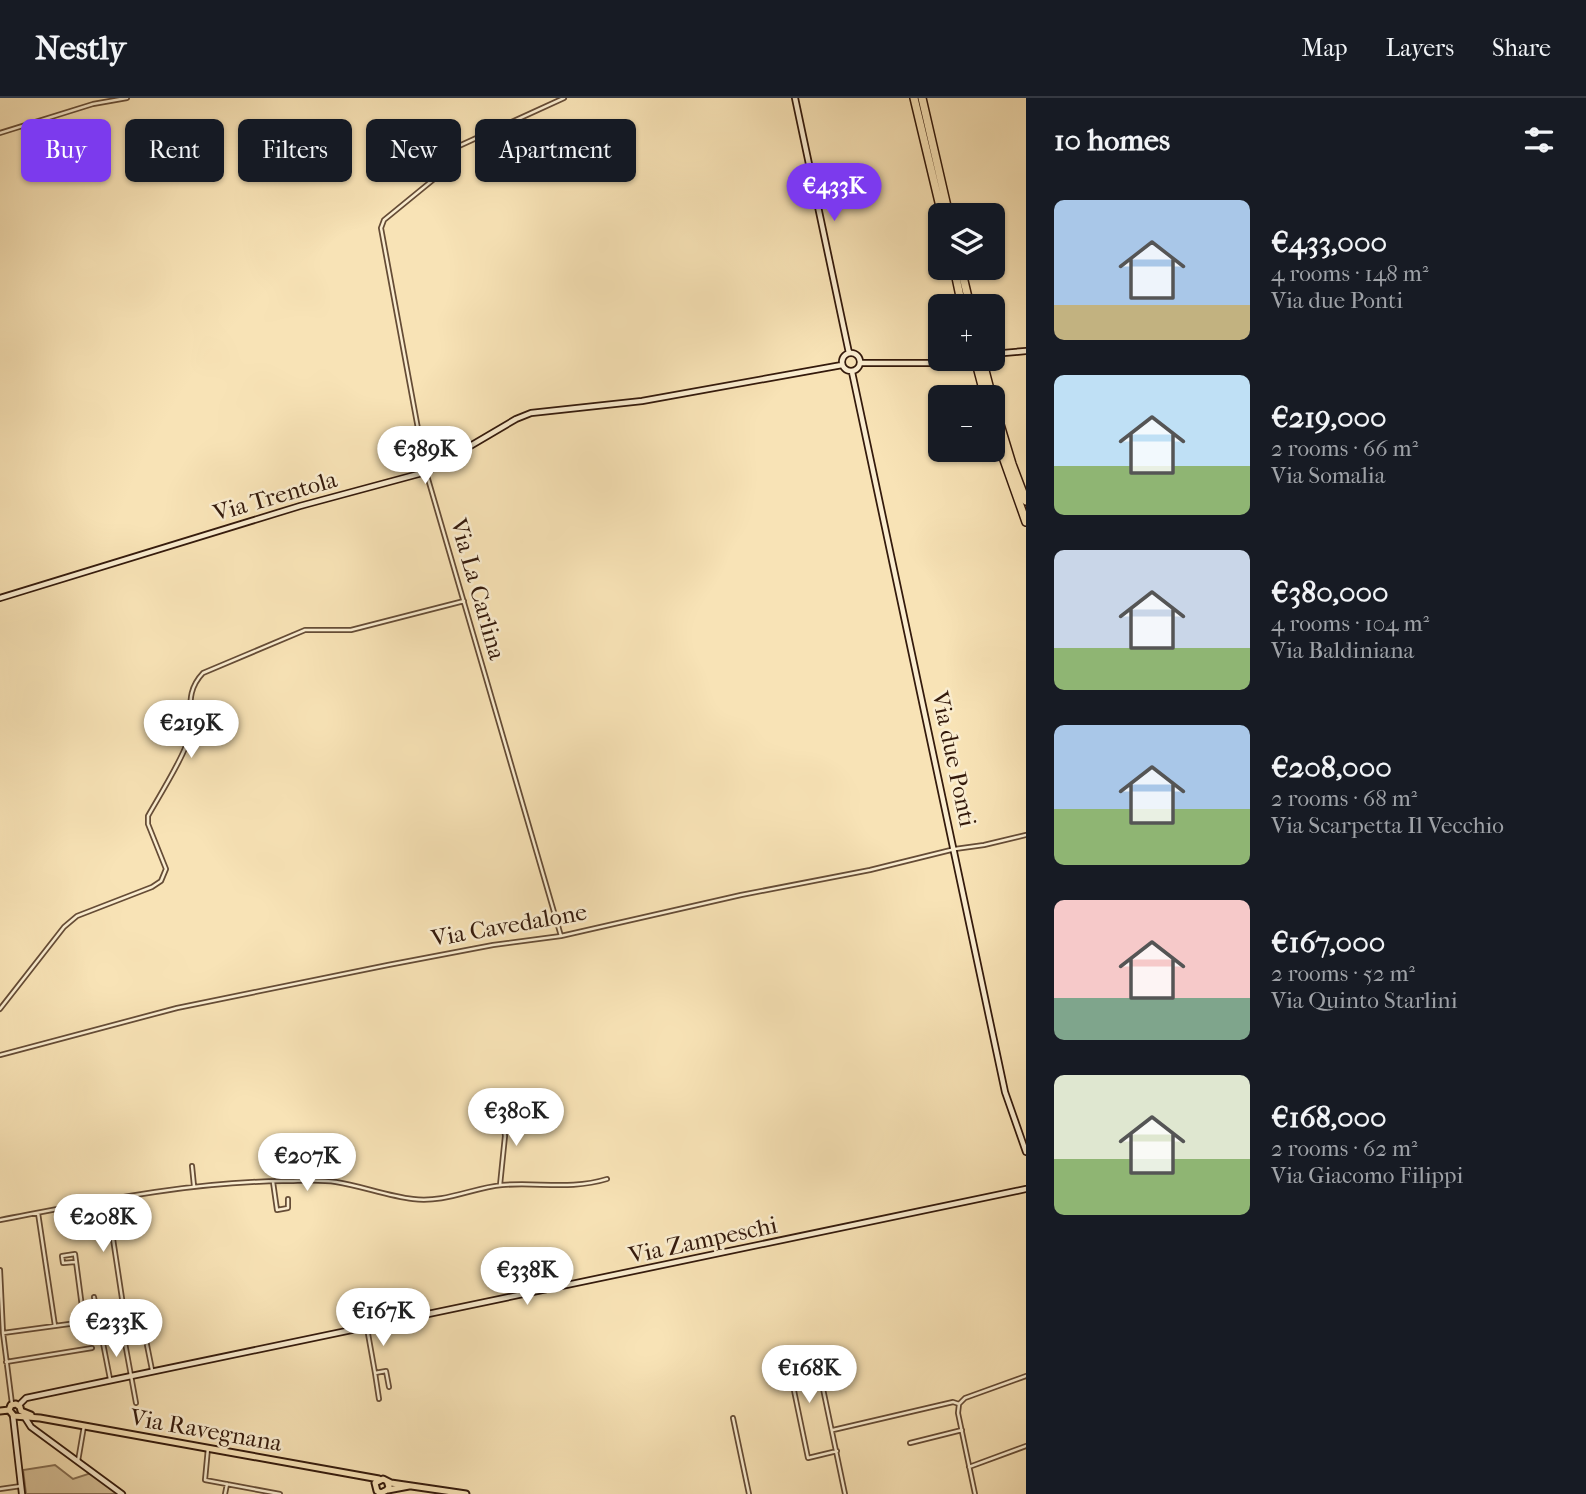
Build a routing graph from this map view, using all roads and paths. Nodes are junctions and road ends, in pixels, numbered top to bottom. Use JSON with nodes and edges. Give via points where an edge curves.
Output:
{"nodes":[{"id":1,"x":128,"y":98,"type":"edge"},
{"id":2,"x":564,"y":98,"type":"edge"},
{"id":3,"x":795,"y":98,"type":"edge"},
{"id":4,"x":914,"y":98,"type":"edge"},
{"id":5,"x":922,"y":98,"type":"edge"},
{"id":6,"x":0,"y":132,"type":"edge"},
{"id":7,"x":939,"y":203,"type":"edge"},
{"id":8,"x":946,"y":203,"type":"edge"},
{"id":9,"x":1024,"y":350,"type":"edge"},
{"id":10,"x":1005,"y":352,"type":"edge"},
{"id":11,"x":849,"y":353,"type":"junction"},
{"id":12,"x":860,"y":363,"type":"junction"},
{"id":13,"x":928,"y":363,"type":"edge"},
{"id":14,"x":842,"y":365,"type":"junction"},
{"id":15,"x":852,"y":372,"type":"junction"},
{"id":16,"x":1005,"y":441,"type":"edge"},
{"id":17,"x":1005,"y":462,"type":"edge"},
{"id":18,"x":426,"y":472,"type":"junction"},
{"id":19,"x":1026,"y":502,"type":"edge"},
{"id":20,"x":1026,"y":522,"type":"edge"},
{"id":21,"x":0,"y":598,"type":"edge"},
{"id":22,"x":464,"y":601,"type":"junction"},
{"id":23,"x":1026,"y":835,"type":"edge"},
{"id":24,"x":955,"y":849,"type":"junction"},
{"id":25,"x":561,"y":936,"type":"junction"},
{"id":26,"x":0,"y":1009,"type":"edge"},
{"id":27,"x":0,"y":1055,"type":"edge"},
{"id":28,"x":502,"y":1112,"type":"dead end"},
{"id":29,"x":1026,"y":1152,"type":"edge"},
{"id":30,"x":192,"y":1166,"type":"dead end"},
{"id":31,"x":607,"y":1179,"type":"dead end"},
{"id":32,"x":273,"y":1182,"type":"junction"},
{"id":33,"x":500,"y":1185,"type":"junction"},
{"id":34,"x":194,"y":1186,"type":"junction"},
{"id":35,"x":1026,"y":1189,"type":"edge"},
{"id":36,"x":107,"y":1199,"type":"junction"},
{"id":37,"x":288,"y":1199,"type":"dead end"},
{"id":38,"x":38,"y":1213,"type":"junction"},
{"id":39,"x":0,"y":1220,"type":"edge"},
{"id":40,"x":75,"y":1262,"type":"dead end"},
{"id":41,"x":0,"y":1270,"type":"edge"},
{"id":42,"x":85,"y":1286,"type":"dead end"},
{"id":43,"x":79,"y":1287,"type":"junction"},
{"id":44,"x":94,"y":1297,"type":"dead end"},
{"id":45,"x":123,"y":1305,"type":"dead end"},
{"id":46,"x":139,"y":1305,"type":"dead end"},
{"id":47,"x":119,"y":1310,"type":"dead end"},
{"id":48,"x":1,"y":1314,"type":"edge"},
{"id":49,"x":55,"y":1326,"type":"junction"},
{"id":50,"x":367,"y":1327,"type":"junction"},
{"id":51,"x":3,"y":1334,"type":"junction"},
{"id":52,"x":92,"y":1348,"type":"dead end"},
{"id":53,"x":786,"y":1352,"type":"dead end"},
{"id":54,"x":6,"y":1362,"type":"junction"},
{"id":55,"x":152,"y":1372,"type":"junction"},
{"id":56,"x":375,"y":1373,"type":"junction"},
{"id":57,"x":7,"y":1376,"type":"junction"},
{"id":58,"x":132,"y":1376,"type":"junction"},
{"id":59,"x":1026,"y":1376,"type":"edge"},
{"id":60,"x":0,"y":1377,"type":"edge"},
{"id":61,"x":110,"y":1381,"type":"junction"},
{"id":62,"x":822,"y":1384,"type":"dead end"},
{"id":63,"x":389,"y":1387,"type":"dead end"},
{"id":64,"x":379,"y":1399,"type":"dead end"},
{"id":65,"x":136,"y":1404,"type":"dead end"},
{"id":66,"x":959,"y":1404,"type":"junction"},
{"id":67,"x":0,"y":1410,"type":"edge"},
{"id":68,"x":17,"y":1411,"type":"junction"},
{"id":69,"x":37,"y":1418,"type":"junction"},
{"id":70,"x":733,"y":1418,"type":"dead end"},
{"id":71,"x":84,"y":1426,"type":"junction"},
{"id":72,"x":833,"y":1430,"type":"junction"},
{"id":73,"x":962,"y":1430,"type":"junction"},
{"id":74,"x":38,"y":1431,"type":"junction"},
{"id":75,"x":910,"y":1443,"type":"dead end"},
{"id":76,"x":1026,"y":1446,"type":"edge"},
{"id":77,"x":208,"y":1448,"type":"junction"},
{"id":78,"x":837,"y":1451,"type":"junction"},
{"id":79,"x":78,"y":1461,"type":"junction"},
{"id":80,"x":969,"y":1467,"type":"junction"},
{"id":81,"x":387,"y":1481,"type":"junction"},
{"id":82,"x":227,"y":1484,"type":"junction"},
{"id":83,"x":412,"y":1485,"type":"junction"},
{"id":84,"x":21,"y":1486,"type":"junction"},
{"id":85,"x":376,"y":1487,"type":"edge"},
{"id":86,"x":0,"y":1489,"type":"edge"},
{"id":87,"x":385,"y":1492,"type":"edge"},
{"id":88,"x":22,"y":1494,"type":"edge"},
{"id":89,"x":122,"y":1494,"type":"edge"},
{"id":90,"x":225,"y":1494,"type":"edge"},
{"id":91,"x":280,"y":1494,"type":"edge"},
{"id":92,"x":466,"y":1494,"type":"edge"},
{"id":93,"x":749,"y":1494,"type":"edge"},
{"id":94,"x":845,"y":1494,"type":"edge"},
{"id":95,"x":975,"y":1494,"type":"edge"}],
"edges":[{"from":1,"to":6,"type":"street"},
{"from":2,"to":18,"type":"street","name":"Via La Carlina","via":[[448,151],[439,175],[384,220],[381,228]]},
{"from":3,"to":11,"type":"street"},
{"from":4,"to":7,"type":"highway"},
{"from":5,"to":8,"type":"highway"},
{"from":9,"to":10,"type":"street"},
{"from":11,"to":12,"type":"street","via":[[857,355]]},
{"from":11,"to":14,"type":"street"},
{"from":12,"to":13,"type":"street"},
{"from":12,"to":15,"type":"street"},
{"from":14,"to":15,"type":"street"},
{"from":14,"to":18,"type":"street","name":"Via Trentola","via":[[642,401],[531,413]]},
{"from":15,"to":24,"type":"street","name":"Via due Ponti"},
{"from":16,"to":19,"type":"highway"},
{"from":17,"to":20,"type":"highway"},
{"from":18,"to":21,"type":"street","name":"Via Trentola"},
{"from":18,"to":22,"type":"street","name":"Via La Carlina"},
{"from":22,"to":25,"type":"street","name":"Via La Carlina"},
{"from":22,"to":26,"type":"street","via":[[351,630],[305,630],[203,673],[190,691],[189,740],[148,816],[166,869],[163,878],[152,887],[77,916]]},
{"from":23,"to":24,"type":"street","name":"Via Cavedalone"},
{"from":24,"to":25,"type":"street","name":"Via Cavedalone"},
{"from":24,"to":29,"type":"street","name":"Via due Ponti","via":[[1005,1092]]},
{"from":25,"to":27,"type":"street","name":"Via Cavedalone","via":[[177,1008]]},
{"from":28,"to":33,"type":"street","via":[[505,1136]]},
{"from":30,"to":34,"type":"street"},
{"from":31,"to":33,"type":"street","via":[[563,1187]]},
{"from":32,"to":33,"type":"street","via":[[333,1182],[414,1199],[440,1199]]},
{"from":32,"to":34,"type":"street"},
{"from":32,"to":37,"type":"street","via":[[277,1210],[288,1208]]},
{"from":34,"to":36,"type":"street"},
{"from":35,"to":50,"type":"street","name":"Via Zampeschi"},
{"from":36,"to":38,"type":"street"},
{"from":36,"to":45,"type":"street"},
{"from":38,"to":39,"type":"street"},
{"from":38,"to":49,"type":"street"},
{"from":40,"to":43,"type":"street"},
{"from":41,"to":48,"type":"street"},
{"from":42,"to":43,"type":"street"},
{"from":43,"to":49,"type":"street","via":[[84,1322]]},
{"from":44,"to":61,"type":"street"},
{"from":46,"to":55,"type":"street"},
{"from":47,"to":58,"type":"street"},
{"from":48,"to":51,"type":"street"},
{"from":49,"to":51,"type":"street"},
{"from":50,"to":55,"type":"street","name":"Via Zampeschi"},
{"from":50,"to":56,"type":"street"},
{"from":51,"to":54,"type":"street"},
{"from":52,"to":54,"type":"street"},
{"from":53,"to":78,"type":"street","via":[[808,1458]]},
{"from":54,"to":57,"type":"street"},
{"from":55,"to":58,"type":"street","name":"Via Zampeschi"},
{"from":56,"to":63,"type":"street","via":[[386,1371]]},
{"from":56,"to":64,"type":"street"},
{"from":57,"to":60,"type":"street"},
{"from":57,"to":68,"type":"street"},
{"from":58,"to":61,"type":"street","name":"Via Zampeschi"},
{"from":58,"to":65,"type":"street"},
{"from":59,"to":66,"type":"street"},
{"from":61,"to":68,"type":"street","name":"Via Zampeschi","via":[[26,1398]]},
{"from":62,"to":72,"type":"street"},
{"from":66,"to":72,"type":"street"},
{"from":66,"to":73,"type":"street"},
{"from":67,"to":68,"type":"main road","name":"Via Ravegnana"},
{"from":68,"to":69,"type":"main road","name":"Via Ravegnana"},
{"from":68,"to":74,"type":"street"},
{"from":68,"to":84,"type":"street"},
{"from":69,"to":71,"type":"main road","name":"Via Ravegnana"},
{"from":69,"to":74,"type":"street","via":[[30,1422]]},
{"from":70,"to":93,"type":"street"},
{"from":71,"to":77,"type":"main road","name":"Via Ravegnana"},
{"from":71,"to":79,"type":"street"},
{"from":72,"to":78,"type":"street"},
{"from":73,"to":75,"type":"street"},
{"from":73,"to":80,"type":"street"},
{"from":74,"to":79,"type":"street"},
{"from":76,"to":80,"type":"street"},
{"from":77,"to":82,"type":"street","via":[[204,1478]]},
{"from":77,"to":85,"type":"main road","name":"Via Ravegnana","via":[[366,1476]]},
{"from":78,"to":94,"type":"street"},
{"from":79,"to":89,"type":"street"},
{"from":80,"to":95,"type":"street"},
{"from":81,"to":83,"type":"main road"},
{"from":81,"to":85,"type":"main road","name":"Via Ravegnana"},
{"from":81,"to":87,"type":"main road"},
{"from":82,"to":90,"type":"street"},
{"from":82,"to":91,"type":"street"},
{"from":83,"to":87,"type":"main road"},
{"from":83,"to":92,"type":"main road"},
{"from":84,"to":86,"type":"street"},
{"from":84,"to":88,"type":"street"},
{"from":85,"to":87,"type":"main road"}]}
